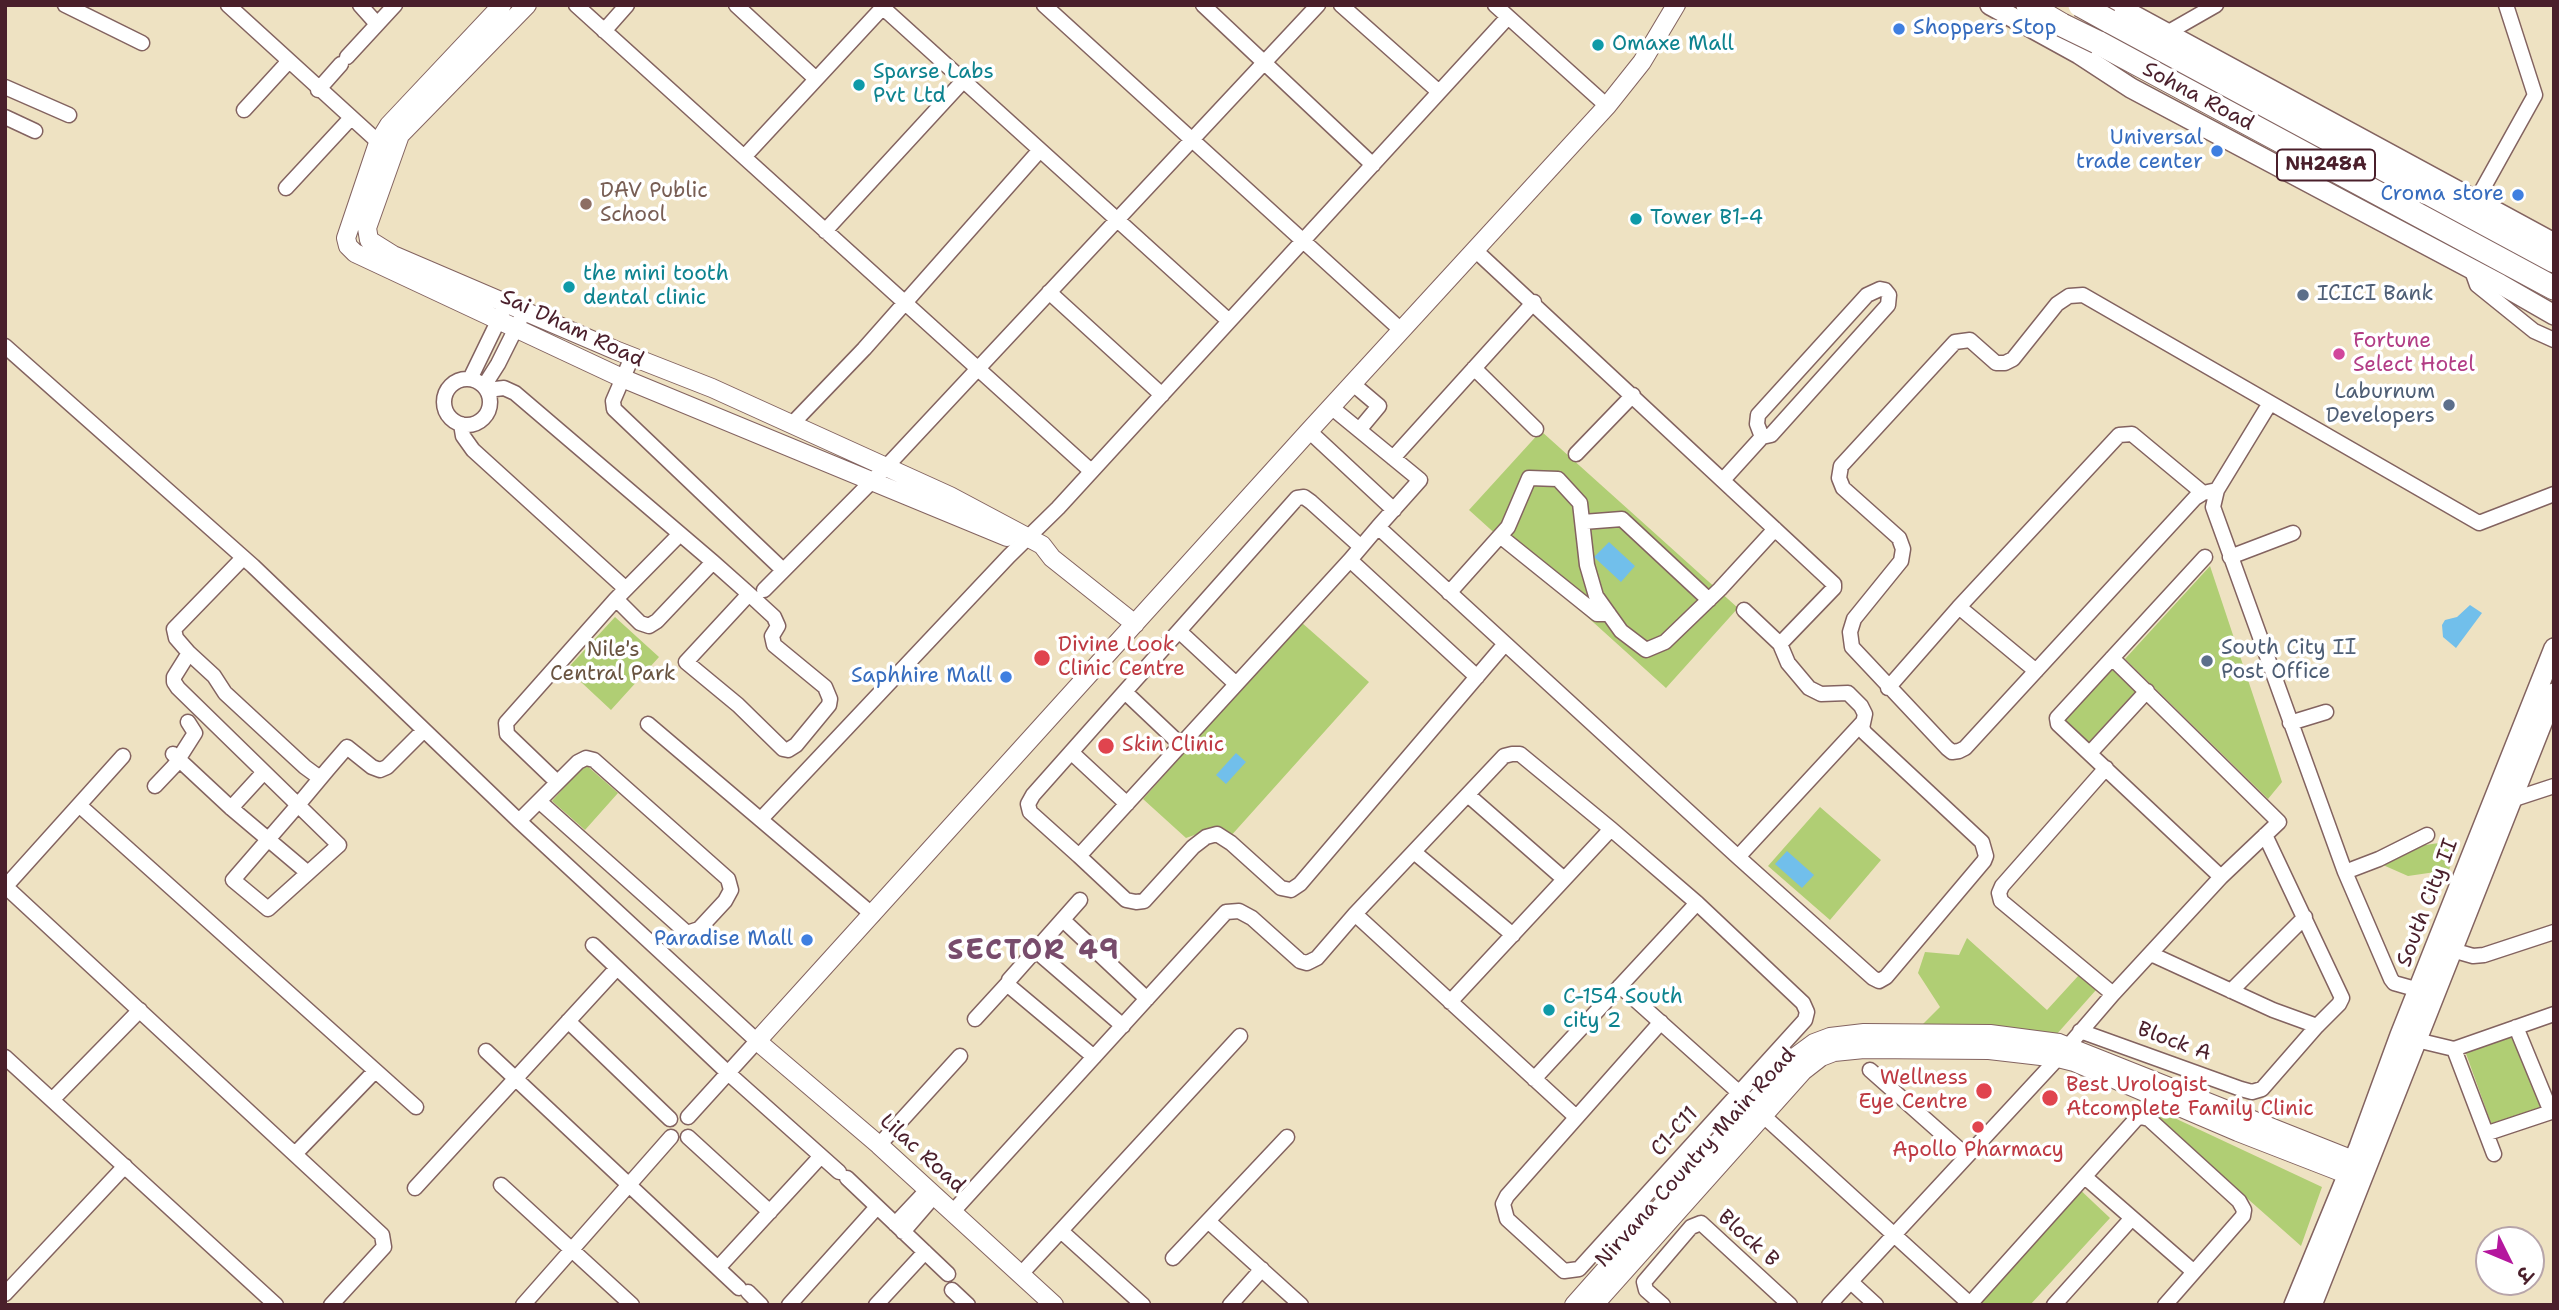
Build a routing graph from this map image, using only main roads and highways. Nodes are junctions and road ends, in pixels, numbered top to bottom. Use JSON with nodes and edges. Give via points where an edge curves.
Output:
{"nodes":[{"id":1,"x":1990,"y":5,"type":"edge"},
{"id":2,"x":2028,"y":5,"type":"edge"},
{"id":3,"x":2078,"y":5,"type":"edge"},
{"id":4,"x":2110,"y":10,"type":"edge"},
{"id":5,"x":2061,"y":34,"type":"junction"},
{"id":6,"x":2088,"y":48,"type":"junction"},
{"id":7,"x":2554,"y":243,"type":"edge"},
{"id":8,"x":2554,"y":261,"type":"edge"},
{"id":9,"x":2554,"y":288,"type":"edge"},
{"id":10,"x":2554,"y":315,"type":"edge"},
{"id":11,"x":2554,"y":648,"type":"edge"},
{"id":12,"x":2554,"y":693,"type":"edge"},
{"id":13,"x":2501,"y":802,"type":"junction"},
{"id":14,"x":2426,"y":992,"type":"junction"},
{"id":15,"x":2356,"y":1170,"type":"junction"},
{"id":16,"x":2294,"y":1305,"type":"edge"},
{"id":17,"x":2312,"y":1305,"type":"edge"}],
"edges":[{"from":1,"to":5,"type":"main road"},
{"from":2,"to":5,"type":"highway","name":"Sohna Road","number":"NH248A"},
{"from":3,"to":4,"type":"highway","name":"Sohna Road","number":"NH248A","bridge":true},
{"from":3,"to":5,"type":"main road"},
{"from":4,"to":6,"type":"main road"},
{"from":4,"to":7,"type":"main road","via":[[2167,33]]},
{"from":4,"to":8,"type":"highway","name":"Sohna Road","number":"NH248A"},
{"from":5,"to":6,"type":"highway","name":"Sohna Road","number":"NH248A","bridge":true},
{"from":6,"to":9,"type":"highway","name":"Sohna Road","number":"NH248A"},
{"from":6,"to":10,"type":"main road","via":[[2131,88]]},
{"from":11,"to":13,"type":"main road","name":"South City II"},
{"from":12,"to":13,"type":"main road","name":"South City II"},
{"from":13,"to":14,"type":"main road","name":"South City II"},
{"from":13,"to":14,"type":"main road","name":"South City II","via":[[2452,950]]},
{"from":14,"to":15,"type":"main road","name":"South City II"},
{"from":15,"to":16,"type":"main road"},
{"from":15,"to":17,"type":"main road"}]}
